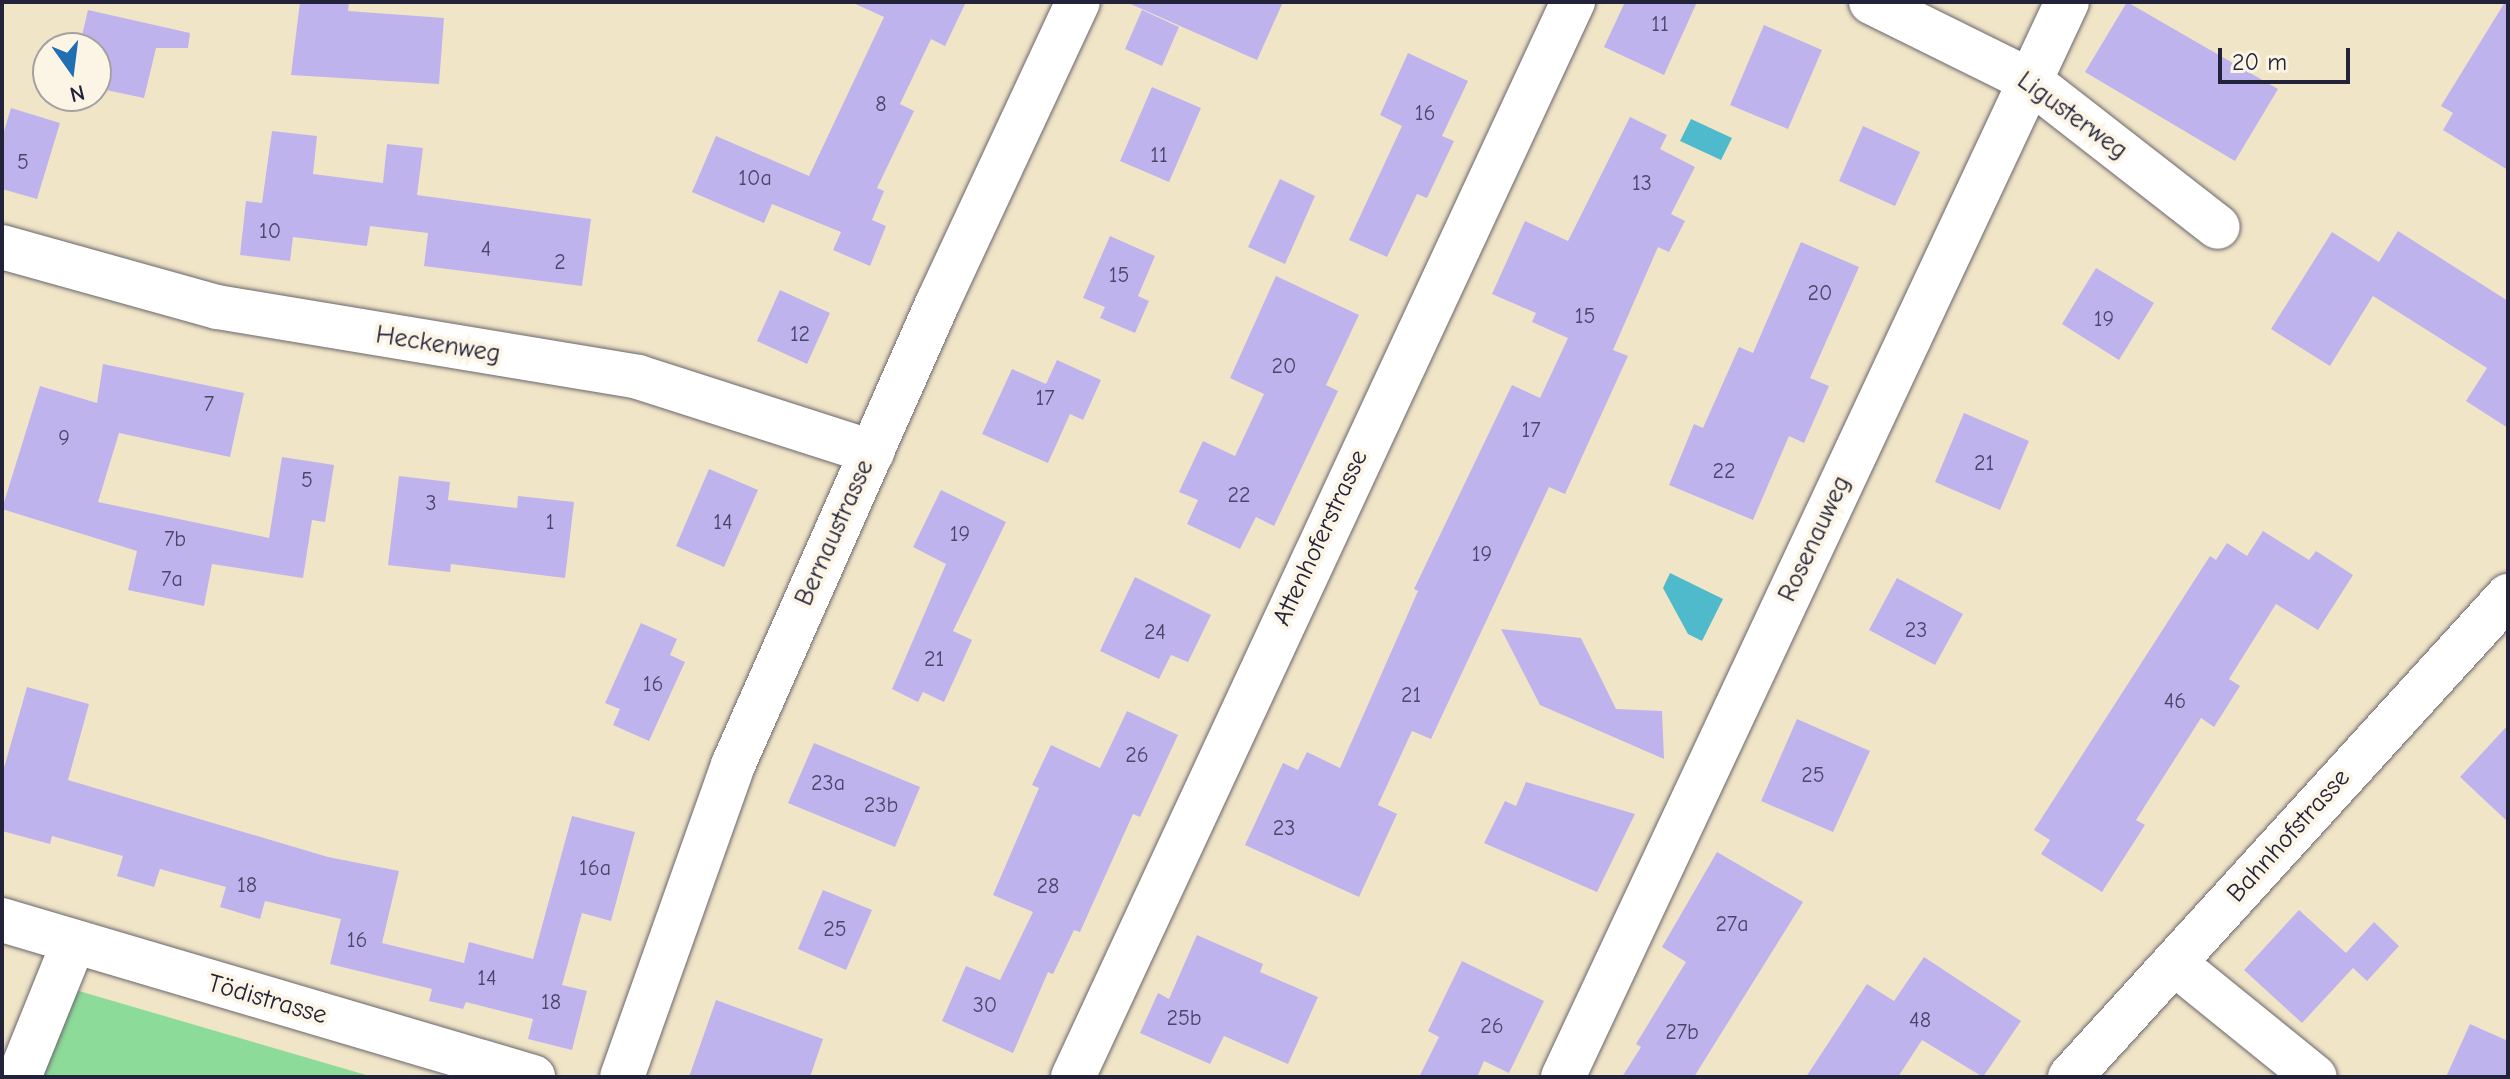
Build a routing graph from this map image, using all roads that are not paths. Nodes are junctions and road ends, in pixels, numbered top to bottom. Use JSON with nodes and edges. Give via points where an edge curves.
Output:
{"nodes":[{"id":1,"x":1078,"y":2,"type":"edge"},
{"id":2,"x":1573,"y":2,"type":"edge"},
{"id":3,"x":1871,"y":2,"type":"edge"},
{"id":4,"x":2067,"y":2,"type":"edge"},
{"id":5,"x":2029,"y":80,"type":"junction"},
{"id":6,"x":2218,"y":227,"type":"dead end"},
{"id":7,"x":2,"y":247,"type":"edge"},
{"id":8,"x":872,"y":452,"type":"junction"},
{"id":9,"x":2508,"y":596,"type":"edge"},
{"id":10,"x":2,"y":920,"type":"edge"},
{"id":11,"x":73,"y":944,"type":"junction"},
{"id":12,"x":2174,"y":963,"type":"junction"},
{"id":13,"x":2307,"y":1073,"type":"edge"},
{"id":14,"x":20,"y":1075,"type":"edge"},
{"id":15,"x":533,"y":1077,"type":"edge"},
{"id":16,"x":622,"y":1077,"type":"edge"},
{"id":17,"x":1073,"y":1077,"type":"edge"},
{"id":18,"x":1563,"y":1077,"type":"edge"},
{"id":19,"x":2070,"y":1077,"type":"edge"}],
"edges":[{"from":1,"to":8,"type":"street","name":"Bernaustrasse"},
{"from":2,"to":17,"type":"street","name":"Attenhoferstrasse"},
{"from":3,"to":5,"type":"street","name":"Ligusterweg"},
{"from":4,"to":5,"type":"street","name":"Rosenauweg"},
{"from":5,"to":6,"type":"street","name":"Ligusterweg"},
{"from":5,"to":18,"type":"street","name":"Rosenauweg"},
{"from":7,"to":8,"type":"street","name":"Heckenweg","via":[[217,307],[638,377]]},
{"from":8,"to":16,"type":"street","name":"Bernaustrasse","via":[[733,765]]},
{"from":9,"to":12,"type":"street","name":"Bahnhofstrasse"},
{"from":10,"to":11,"type":"street","name":"Tödistrasse"},
{"from":11,"to":14,"type":"street"},
{"from":11,"to":15,"type":"street","name":"Tödistrasse"},
{"from":12,"to":13,"type":"street"},
{"from":12,"to":19,"type":"street","name":"Bahnhofstrasse"}]}
